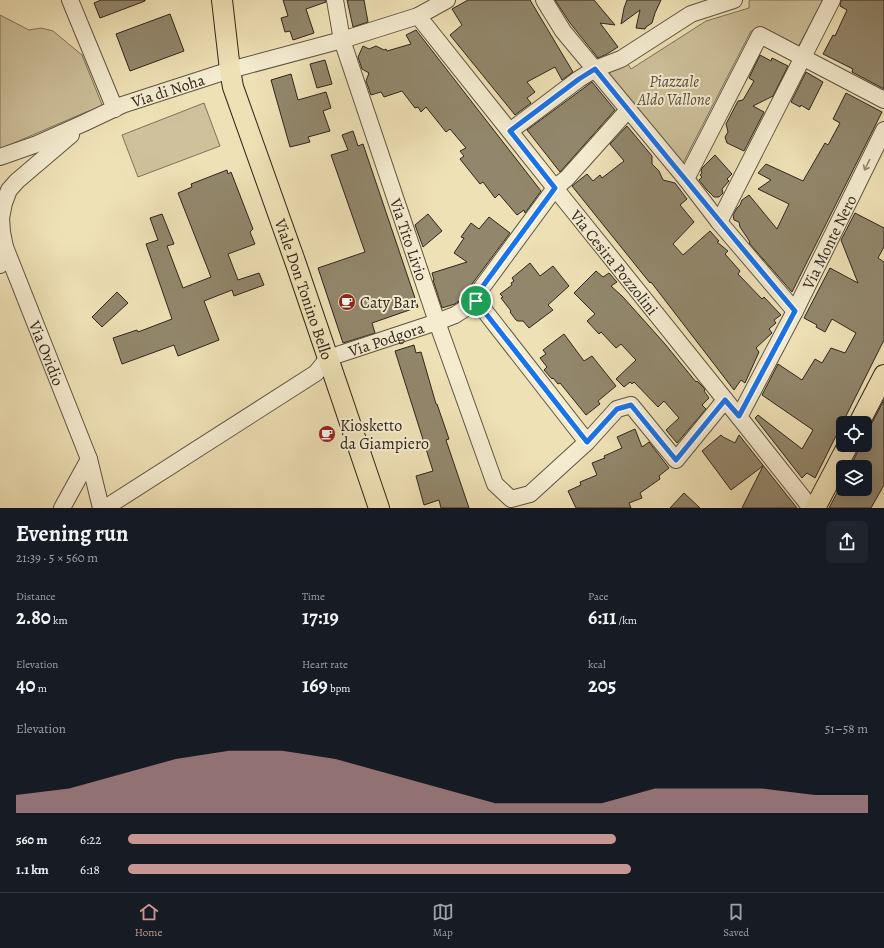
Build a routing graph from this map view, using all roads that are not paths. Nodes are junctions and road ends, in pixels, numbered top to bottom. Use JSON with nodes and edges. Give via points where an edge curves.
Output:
{"nodes":[{"id":1,"x":70,"y":0,"type":"edge"},
{"id":2,"x":222,"y":0,"type":"edge"},
{"id":3,"x":335,"y":0,"type":"edge"},
{"id":4,"x":447,"y":0,"type":"edge"},
{"id":5,"x":544,"y":0,"type":"edge"},
{"id":6,"x":734,"y":0,"type":"edge"},
{"id":7,"x":832,"y":0,"type":"edge"},
{"id":8,"x":418,"y":16,"type":"junction"},
{"id":9,"x":342,"y":40,"type":"junction"},
{"id":10,"x":802,"y":57,"type":"junction"},
{"id":11,"x":595,"y":69,"type":"junction"},
{"id":12,"x":230,"y":70,"type":"junction"},
{"id":13,"x":884,"y":100,"type":"edge"},
{"id":14,"x":115,"y":109,"type":"junction"},
{"id":15,"x":628,"y":110,"type":"junction"},
{"id":16,"x":84,"y":123,"type":"junction"},
{"id":17,"x":884,"y":130,"type":"edge"},
{"id":18,"x":510,"y":131,"type":"junction"},
{"id":19,"x":0,"y":157,"type":"edge"},
{"id":20,"x":686,"y":179,"type":"junction"},
{"id":21,"x":555,"y":188,"type":"junction"},
{"id":22,"x":719,"y":222,"type":"junction"},
{"id":23,"x":5,"y":247,"type":"junction"},
{"id":24,"x":0,"y":265,"type":"edge"},
{"id":25,"x":476,"y":301,"type":"junction"},
{"id":26,"x":795,"y":311,"type":"junction"},
{"id":27,"x":437,"y":322,"type":"junction"},
{"id":28,"x":328,"y":358,"type":"junction"},
{"id":29,"x":884,"y":375,"type":"edge"},
{"id":30,"x":725,"y":400,"type":"junction"},
{"id":31,"x":739,"y":416,"type":"junction"},
{"id":32,"x":863,"y":416,"type":"edge"},
{"id":33,"x":587,"y":442,"type":"junction"},
{"id":34,"x":844,"y":452,"type":"edge"},
{"id":35,"x":89,"y":459,"type":"junction"},
{"id":36,"x":62,"y":508,"type":"edge"},
{"id":37,"x":101,"y":508,"type":"edge"},
{"id":38,"x":105,"y":508,"type":"edge"},
{"id":39,"x":379,"y":508,"type":"edge"},
{"id":40,"x":811,"y":508,"type":"edge"},
{"id":41,"x":815,"y":508,"type":"edge"}],
"edges":[{"from":1,"to":14,"type":"street"},
{"from":2,"to":12,"type":"main road","name":"Viale Don Tonino Bello"},
{"from":3,"to":9,"type":"street","name":"Via Tito Livio"},
{"from":4,"to":8,"type":"street","name":"Via di Noha"},
{"from":5,"to":11,"type":"street","via":[[563,31]]},
{"from":6,"to":11,"type":"street","via":[[691,14],[621,59]]},
{"from":7,"to":10,"type":"street"},
{"from":8,"to":9,"type":"street","name":"Via di Noha"},
{"from":8,"to":18,"type":"street","name":"Via Cesira Pozzolini"},
{"from":9,"to":12,"type":"street","name":"Via di Noha"},
{"from":9,"to":27,"type":"street","name":"Via Tito Livio"},
{"from":10,"to":13,"type":"street"},
{"from":10,"to":20,"type":"street","via":[[760,35]]},
{"from":10,"to":22,"type":"street"},
{"from":11,"to":15,"type":"street"},
{"from":11,"to":18,"type":"street"},
{"from":12,"to":14,"type":"street","name":"Via di Noha"},
{"from":12,"to":28,"type":"main road","name":"Viale Don Tonino Bello","via":[[233,87]]},
{"from":14,"to":16,"type":"street","name":"Via di Noha"},
{"from":15,"to":20,"type":"street"},
{"from":15,"to":21,"type":"street","name":"Via Podgora"},
{"from":16,"to":19,"type":"street","name":"Via di Noha","via":[[38,144]]},
{"from":16,"to":23,"type":"street","via":[[9,190],[1,218]]},
{"from":17,"to":26,"type":"street","name":"Via Monte Nero","one_way":true},
{"from":18,"to":21,"type":"street","name":"Via Cesira Pozzolini"},
{"from":20,"to":22,"type":"street"},
{"from":21,"to":25,"type":"street","name":"Via Podgora","via":[[480,290]]},
{"from":21,"to":30,"type":"street","name":"Via Cesira Pozzolini"},
{"from":22,"to":26,"type":"street"},
{"from":23,"to":24,"type":"street"},
{"from":23,"to":35,"type":"street","name":"Via Ovidio"},
{"from":25,"to":27,"type":"street","name":"Via Podgora","via":[[455,315]]},
{"from":25,"to":33,"type":"street"},
{"from":26,"to":31,"type":"street","name":"Via Monte Nero"},
{"from":27,"to":28,"type":"street","name":"Via Podgora"},
{"from":27,"to":33,"type":"street","name":"Via Tito Livio","via":[[495,484],[511,499],[530,494]]},
{"from":28,"to":38,"type":"street","name":"Via Podgora","via":[[316,374]]},
{"from":28,"to":39,"type":"main road","name":"Viale Don Tonino Bello"},
{"from":29,"to":32,"type":"main road"},
{"from":30,"to":31,"type":"street","name":"Via Cesira Pozzolini"},
{"from":30,"to":33,"type":"street","via":[[676,460],[631,405],[617,409]]},
{"from":31,"to":40,"type":"street","name":"Via Cesira Pozzolini"},
{"from":34,"to":41,"type":"main road"},
{"from":35,"to":36,"type":"street"},
{"from":35,"to":37,"type":"street","name":"Via Ovidio"}]}
